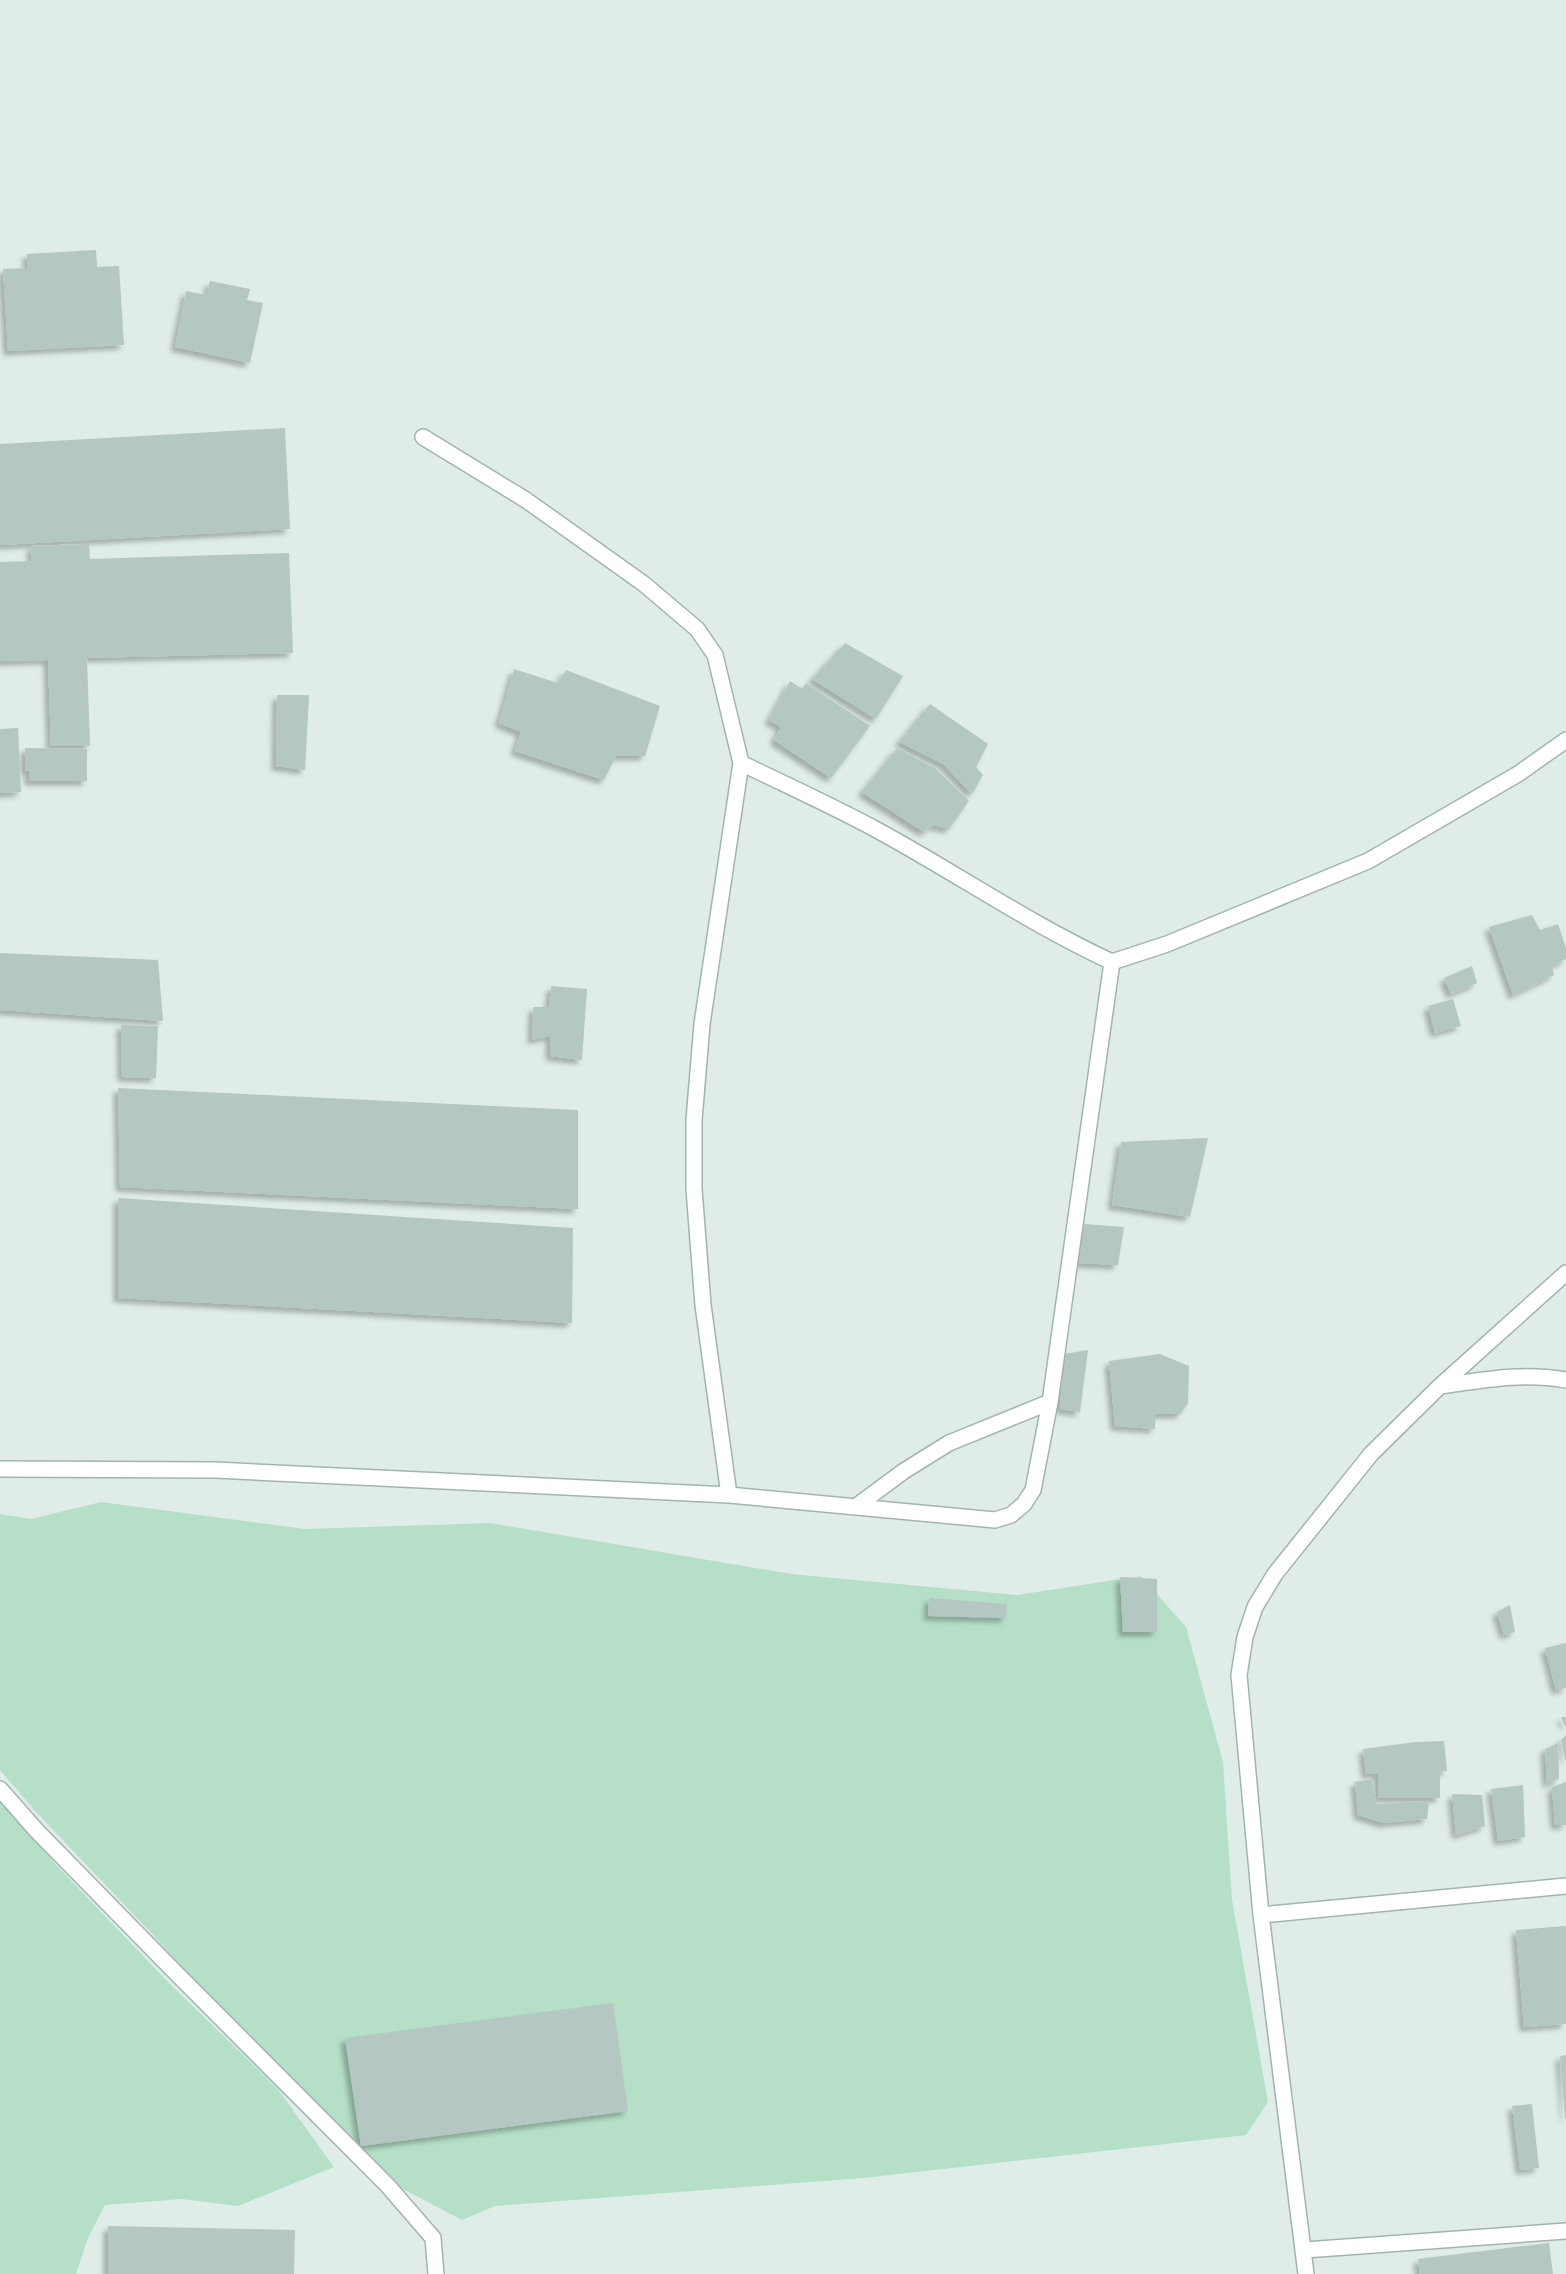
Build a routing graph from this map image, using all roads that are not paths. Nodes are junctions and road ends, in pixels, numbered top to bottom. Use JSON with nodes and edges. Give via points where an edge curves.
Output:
{"nodes":[{"id":1,"x":422,"y":437,"type":"dead end"},
{"id":2,"x":1566,"y":740,"type":"edge"},
{"id":3,"x":740,"y":763,"type":"junction"},
{"id":4,"x":1112,"y":962,"type":"junction"},
{"id":5,"x":1566,"y":1273,"type":"edge"},
{"id":6,"x":1566,"y":1380,"type":"edge"},
{"id":7,"x":1440,"y":1386,"type":"junction"},
{"id":8,"x":1050,"y":1402,"type":"junction"},
{"id":9,"x":0,"y":1469,"type":"edge"},
{"id":10,"x":729,"y":1494,"type":"junction"},
{"id":11,"x":858,"y":1506,"type":"junction"},
{"id":12,"x":0,"y":1789,"type":"edge"},
{"id":13,"x":1566,"y":1886,"type":"edge"},
{"id":14,"x":1260,"y":1915,"type":"junction"},
{"id":15,"x":1566,"y":2231,"type":"edge"},
{"id":16,"x":1305,"y":2250,"type":"junction"},
{"id":17,"x":436,"y":2274,"type":"edge"},
{"id":18,"x":1306,"y":2274,"type":"edge"}],
"edges":[{"from":1,"to":3,"type":"street","via":[[534,506],[644,584],[697,629],[715,655]]},
{"from":2,"to":4,"type":"street","via":[[1518,774],[1368,861],[1167,944]]},
{"from":3,"to":4,"type":"street","via":[[877,830],[1023,916]]},
{"from":3,"to":10,"type":"street","via":[[702,1024],[694,1120],[694,1189],[703,1305]]},
{"from":4,"to":8,"type":"street"},
{"from":5,"to":7,"type":"street"},
{"from":6,"to":7,"type":"street","via":[[1519,1375]]},
{"from":7,"to":14,"type":"street","via":[[1371,1454],[1275,1574],[1255,1607],[1245,1638],[1240,1675]]},
{"from":8,"to":11,"type":"street","via":[[949,1443],[904,1471]]},
{"from":8,"to":11,"type":"street","via":[[1033,1490],[1011,1515],[995,1520]]},
{"from":9,"to":10,"type":"street","via":[[215,1470]]},
{"from":10,"to":11,"type":"street"},
{"from":12,"to":17,"type":"street","via":[[159,1956],[388,2186],[432,2238]]},
{"from":13,"to":14,"type":"street"},
{"from":14,"to":16,"type":"street"},
{"from":15,"to":16,"type":"street"},
{"from":16,"to":18,"type":"street"}]}
